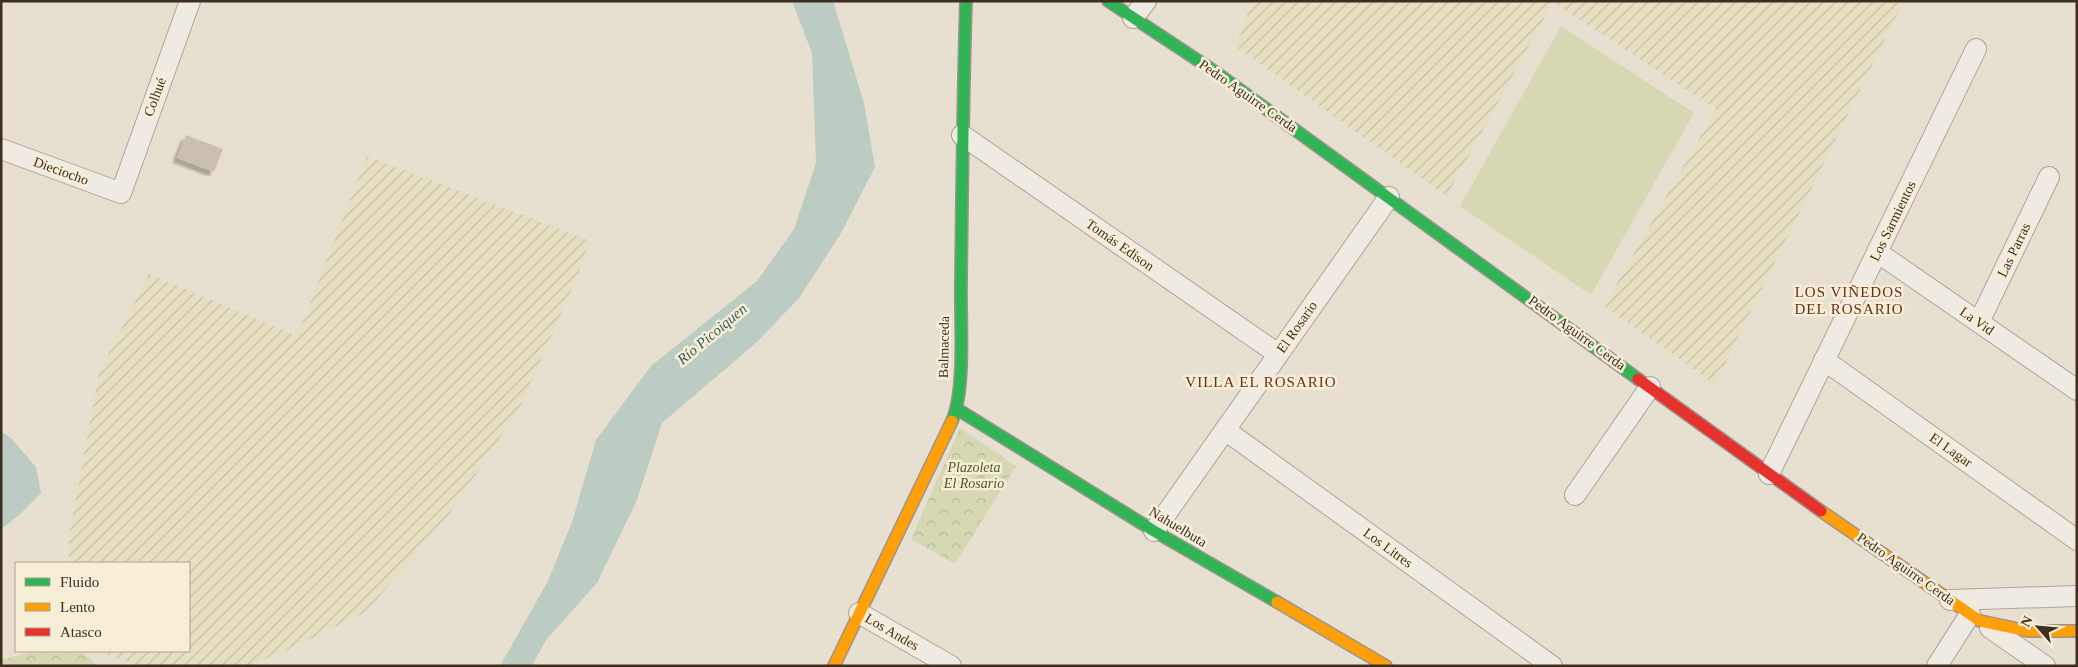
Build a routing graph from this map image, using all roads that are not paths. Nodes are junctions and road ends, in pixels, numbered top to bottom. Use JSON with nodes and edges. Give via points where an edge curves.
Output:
{"nodes":[{"id":1,"x":190,"y":1,"type":"edge"},
{"id":2,"x":966,"y":1,"type":"edge"},
{"id":3,"x":1108,"y":1,"type":"edge"},
{"id":4,"x":1146,"y":1,"type":"edge"},
{"id":5,"x":1133,"y":18,"type":"junction"},
{"id":6,"x":1976,"y":49,"type":"dead end"},
{"id":7,"x":962,"y":135,"type":"junction"},
{"id":8,"x":1,"y":149,"type":"edge"},
{"id":9,"x":2049,"y":177,"type":"dead end"},
{"id":10,"x":121,"y":193,"type":"joint"},
{"id":11,"x":1389,"y":196,"type":"junction"},
{"id":12,"x":1877,"y":252,"type":"junction"},
{"id":13,"x":1979,"y":322,"type":"junction"},
{"id":14,"x":1278,"y":354,"type":"junction"},
{"id":15,"x":1824,"y":360,"type":"junction"},
{"id":16,"x":1650,"y":387,"type":"junction"},
{"id":17,"x":2077,"y":390,"type":"edge"},
{"id":18,"x":957,"y":409,"type":"junction"},
{"id":19,"x":1225,"y":430,"type":"junction"},
{"id":20,"x":1769,"y":474,"type":"junction"},
{"id":21,"x":1575,"y":495,"type":"dead end"},
{"id":22,"x":1154,"y":531,"type":"junction"},
{"id":23,"x":2077,"y":540,"type":"edge"},
{"id":24,"x":2077,"y":596,"type":"edge"},
{"id":25,"x":1950,"y":600,"type":"junction"},
{"id":26,"x":858,"y":612,"type":"junction"},
{"id":27,"x":1975,"y":618,"type":"junction"},
{"id":28,"x":2077,"y":631,"type":"edge"},
{"id":29,"x":1382,"y":665,"type":"edge"},
{"id":30,"x":834,"y":666,"type":"edge"},
{"id":31,"x":951,"y":666,"type":"edge"},
{"id":32,"x":1552,"y":666,"type":"edge"},
{"id":33,"x":1938,"y":666,"type":"edge"},
{"id":34,"x":2044,"y":666,"type":"edge"}],
"edges":[{"from":1,"to":10,"type":"street","name":"Colhué"},
{"from":2,"to":7,"type":"street","name":"Balmaceda"},
{"from":3,"to":5,"type":"street","name":"Pedro Aguirre Cerda"},
{"from":4,"to":5,"type":"street"},
{"from":5,"to":11,"type":"street","name":"Pedro Aguirre Cerda","via":[[1214,71]]},
{"from":6,"to":12,"type":"street","name":"Los Sarmientos"},
{"from":7,"to":14,"type":"street","name":"Tomás Edison"},
{"from":7,"to":18,"type":"street","name":"Balmaceda"},
{"from":8,"to":10,"type":"street","name":"Dieciocho"},
{"from":9,"to":13,"type":"street","name":"Las Parras"},
{"from":11,"to":14,"type":"street","name":"El Rosario"},
{"from":11,"to":16,"type":"street","name":"Pedro Aguirre Cerda"},
{"from":12,"to":13,"type":"street","name":"La Vid"},
{"from":12,"to":15,"type":"street","name":"Los Sarmientos"},
{"from":13,"to":17,"type":"street","name":"La Vid"},
{"from":14,"to":19,"type":"street","name":"El Rosario"},
{"from":15,"to":20,"type":"street","name":"Los Sarmientos"},
{"from":15,"to":23,"type":"street","name":"El Lagar"},
{"from":16,"to":20,"type":"street","name":"Pedro Aguirre Cerda"},
{"from":16,"to":21,"type":"street"},
{"from":18,"to":22,"type":"street","name":"Nahuelbuta"},
{"from":18,"to":26,"type":"street","name":"Balmaceda","via":[[912,507]]},
{"from":19,"to":22,"type":"street","name":"El Rosario"},
{"from":19,"to":32,"type":"street","name":"Los Litres"},
{"from":20,"to":25,"type":"street","name":"Pedro Aguirre Cerda"},
{"from":22,"to":29,"type":"street","name":"Nahuelbuta"},
{"from":24,"to":25,"type":"street"},
{"from":25,"to":27,"type":"street","name":"Pedro Aguirre Cerda"},
{"from":26,"to":30,"type":"street","name":"Balmaceda"},
{"from":26,"to":31,"type":"street","name":"Los Andes"},
{"from":27,"to":28,"type":"street","via":[[1995,627],[2025,632]]},
{"from":27,"to":33,"type":"street"},
{"from":27,"to":34,"type":"street","name":"Pedro Aguirre Cerda"}]}
